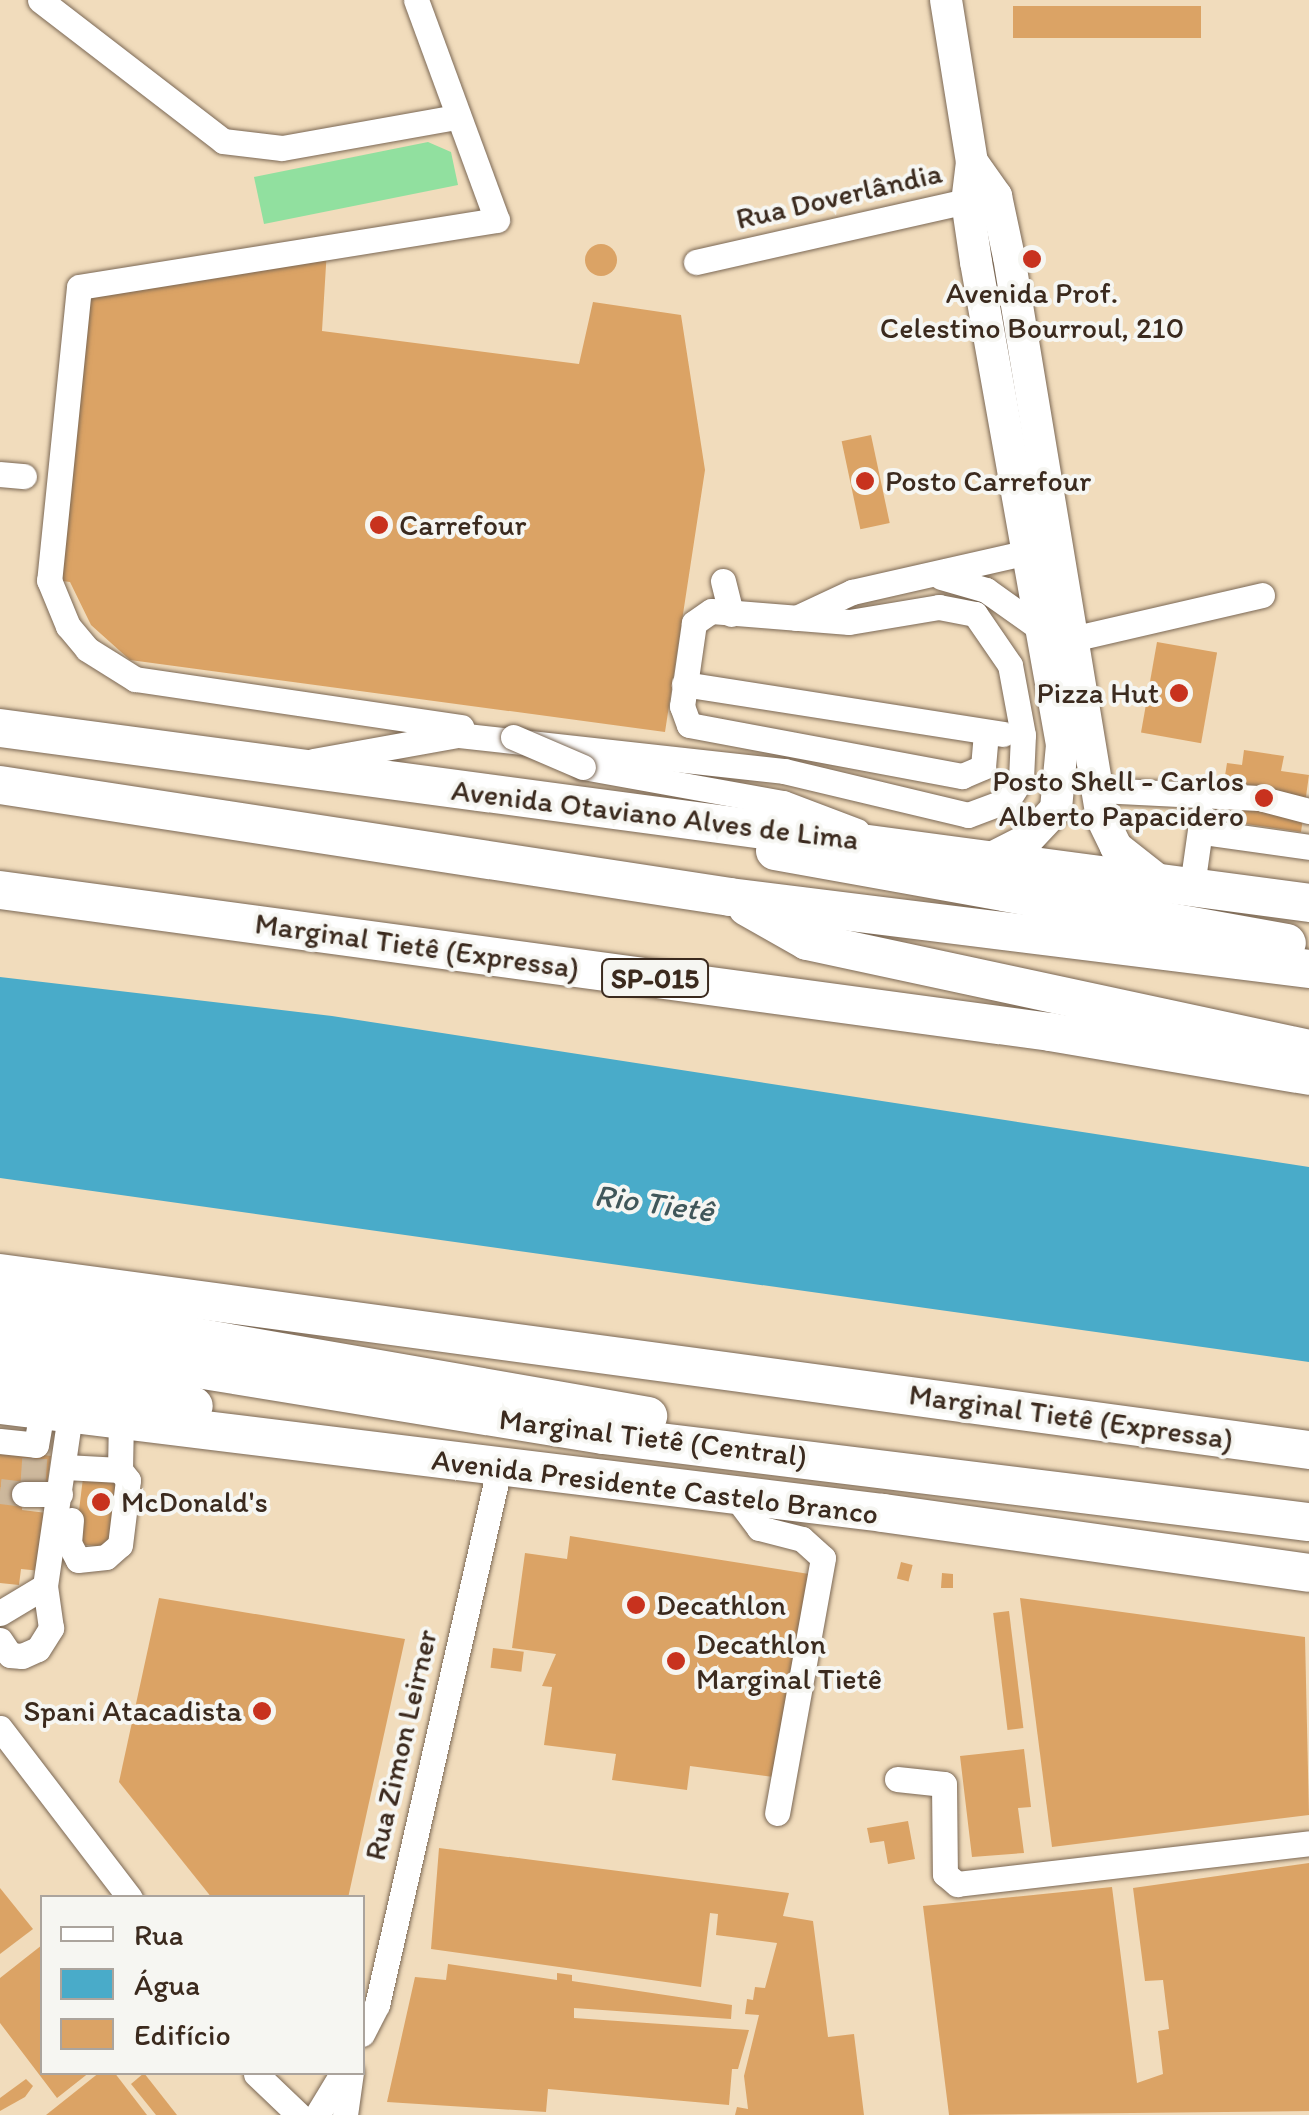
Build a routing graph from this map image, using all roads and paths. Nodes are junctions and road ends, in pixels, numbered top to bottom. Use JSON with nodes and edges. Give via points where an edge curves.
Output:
{"nodes":[{"id":1,"x":40,"y":0,"type":"edge"},
{"id":2,"x":416,"y":0,"type":"edge"},
{"id":3,"x":946,"y":0,"type":"edge"},
{"id":4,"x":456,"y":117,"type":"junction"},
{"id":5,"x":981,"y":198,"type":"junction"},
{"id":6,"x":696,"y":262,"type":"dead end"},
{"id":7,"x":1045,"y":552,"type":"junction"},
{"id":8,"x":936,"y":575,"type":"junction"},
{"id":9,"x":723,"y":581,"type":"dead end"},
{"id":10,"x":1262,"y":595,"type":"dead end"},
{"id":11,"x":731,"y":614,"type":"junction"},
{"id":12,"x":1048,"y":616,"type":"junction"},
{"id":13,"x":792,"y":620,"type":"junction"},
{"id":14,"x":684,"y":684,"type":"junction"},
{"id":15,"x":940,"y":712,"type":"dead end"},
{"id":16,"x":1022,"y":725,"type":"junction"},
{"id":17,"x":0,"y":728,"type":"edge"},
{"id":18,"x":986,"y":733,"type":"junction"},
{"id":19,"x":279,"y":767,"type":"junction"},
{"id":20,"x":0,"y":784,"type":"edge"},
{"id":21,"x":1200,"y":796,"type":"junction"},
{"id":22,"x":1100,"y":804,"type":"junction"},
{"id":23,"x":1056,"y":809,"type":"junction"},
{"id":24,"x":1309,"y":811,"type":"edge"},
{"id":25,"x":664,"y":820,"type":"junction"},
{"id":26,"x":1204,"y":832,"type":"junction"},
{"id":27,"x":890,"y":843,"type":"junction"},
{"id":28,"x":1309,"y":846,"type":"edge"},
{"id":29,"x":994,"y":857,"type":"junction"},
{"id":30,"x":1175,"y":884,"type":"junction"},
{"id":31,"x":0,"y":890,"type":"edge"},
{"id":32,"x":730,"y":897,"type":"junction"},
{"id":33,"x":1309,"y":903,"type":"edge"},
{"id":34,"x":1309,"y":948,"type":"edge"},
{"id":35,"x":1309,"y":968,"type":"edge"},
{"id":36,"x":1309,"y":1050,"type":"edge"},
{"id":37,"x":1309,"y":1076,"type":"edge"},
{"id":38,"x":0,"y":1273,"type":"edge"},
{"id":39,"x":0,"y":1304,"type":"edge"},
{"id":40,"x":0,"y":1337,"type":"edge"},
{"id":41,"x":0,"y":1370,"type":"edge"},
{"id":42,"x":0,"y":1405,"type":"edge"},
{"id":43,"x":121,"y":1420,"type":"junction"},
{"id":44,"x":46,"y":1431,"type":"junction"},
{"id":45,"x":0,"y":1441,"type":"edge"},
{"id":46,"x":1309,"y":1450,"type":"edge"},
{"id":47,"x":393,"y":1456,"type":"junction"},
{"id":48,"x":787,"y":1456,"type":"junction"},
{"id":49,"x":65,"y":1467,"type":"junction"},
{"id":50,"x":499,"y":1469,"type":"junction"},
{"id":51,"x":120,"y":1470,"type":"junction"},
{"id":52,"x":30,"y":1490,"type":"tunnel mouth"},
{"id":53,"x":60,"y":1494,"type":"junction"},
{"id":54,"x":734,"y":1496,"type":"junction"},
{"id":55,"x":1309,"y":1522,"type":"edge"},
{"id":56,"x":1309,"y":1573,"type":"edge"},
{"id":57,"x":45,"y":1586,"type":"junction"},
{"id":58,"x":0,"y":1613,"type":"edge"},
{"id":59,"x":0,"y":1640,"type":"edge"},
{"id":60,"x":0,"y":1728,"type":"edge"},
{"id":61,"x":897,"y":1779,"type":"dead end"},
{"id":62,"x":777,"y":1813,"type":"dead end"},
{"id":63,"x":1309,"y":1843,"type":"edge"},
{"id":64,"x":128,"y":1895,"type":"edge"},
{"id":65,"x":365,"y":2028,"type":"edge"},
{"id":66,"x":257,"y":2075,"type":"edge"},
{"id":67,"x":258,"y":2075,"type":"edge"},
{"id":68,"x":340,"y":2075,"type":"edge"},
{"id":69,"x":351,"y":2075,"type":"edge"},
{"id":70,"x":278,"y":2115,"type":"edge"},
{"id":71,"x":299,"y":2115,"type":"edge"},
{"id":72,"x":318,"y":2115,"type":"edge"},
{"id":73,"x":344,"y":2115,"type":"edge"}],
"edges":[{"from":1,"to":4,"type":"street","via":[[223,141],[282,148]]},
{"from":2,"to":4,"type":"street"},
{"from":3,"to":5,"type":"main road"},
{"from":4,"to":27,"type":"street","bridge":true,"via":[[497,220],[78,287],[49,580],[68,626],[87,649],[135,679],[513,737],[583,767],[782,803]]},
{"from":5,"to":6,"type":"street","name":"Rua Doverlândia"},
{"from":5,"to":7,"type":"main road"},
{"from":5,"to":7,"type":"main road","via":[[1054,502]]},
{"from":7,"to":8,"type":"street"},
{"from":7,"to":12,"type":"main road"},
{"from":7,"to":12,"type":"main road"},
{"from":8,"to":12,"type":"street"},
{"from":8,"to":13,"type":"street","via":[[852,592]]},
{"from":9,"to":11,"type":"street"},
{"from":10,"to":12,"type":"street"},
{"from":11,"to":13,"type":"street"},
{"from":11,"to":14,"type":"street","via":[[704,613],[694,624]]},
{"from":12,"to":22,"type":"main road"},
{"from":12,"to":23,"type":"main road","via":[[1062,745]]},
{"from":13,"to":16,"type":"street","via":[[849,622],[940,607],[975,614],[1005,650]]},
{"from":14,"to":18,"type":"street","via":[[852,706]]},
{"from":14,"to":18,"type":"street","via":[[688,725],[962,776],[983,768]]},
{"from":15,"to":16,"type":"street"},
{"from":16,"to":18,"type":"street"},
{"from":16,"to":19,"type":"street","via":[[1021,778],[1008,800],[968,815],[784,771],[458,736]]},
{"from":17,"to":19,"type":"highway","name":"Avenida Otaviano Alves de Lima"},
{"from":19,"to":25,"type":"highway","name":"Avenida Otaviano Alves de Lima"},
{"from":20,"to":32,"type":"highway"},
{"from":21,"to":22,"type":"street"},
{"from":21,"to":24,"type":"street","via":[[1259,798]]},
{"from":21,"to":26,"type":"street"},
{"from":22,"to":23,"type":"main road","via":[[1080,825]]},
{"from":22,"to":30,"type":"main road","via":[[1116,847]]},
{"from":23,"to":29,"type":"main road","via":[[1027,840]]},
{"from":25,"to":27,"type":"highway","name":"Avenida Otaviano Alves de Lima"},
{"from":25,"to":34,"type":"highway","via":[[804,859]]},
{"from":26,"to":28,"type":"street"},
{"from":26,"to":30,"type":"street"},
{"from":27,"to":29,"type":"highway","name":"Avenida Otaviano Alves de Lima"},
{"from":29,"to":30,"type":"highway","name":"Avenida Otaviano Alves de Lima"},
{"from":30,"to":33,"type":"highway","name":"Avenida Otaviano Alves de Lima"},
{"from":31,"to":37,"type":"highway","name":"Marginal Tietê (Expressa)","number":"SP-015","via":[[1050,1032]]},
{"from":32,"to":35,"type":"highway"},
{"from":32,"to":36,"type":"highway","via":[[808,941]]},
{"from":38,"to":46,"type":"highway","name":"Marginal Tietê (Expressa)"},
{"from":39,"to":48,"type":"highway","via":[[703,1424],[765,1442]]},
{"from":40,"to":48,"type":"highway","name":"Marginal Tietê (Central)","via":[[603,1435]]},
{"from":41,"to":47,"type":"highway","via":[[350,1433]]},
{"from":42,"to":44,"type":"highway","name":"Avenida Presidente Castelo Branco"},
{"from":43,"to":44,"type":"highway","name":"Avenida Presidente Castelo Branco"},
{"from":43,"to":47,"type":"highway","name":"Avenida Presidente Castelo Branco"},
{"from":43,"to":51,"type":"street"},
{"from":44,"to":45,"type":"street"},
{"from":44,"to":49,"type":"street"},
{"from":47,"to":50,"type":"highway","name":"Avenida Presidente Castelo Branco"},
{"from":48,"to":55,"type":"highway","name":"Marginal Tietê (Central)"},
{"from":49,"to":51,"type":"street"},
{"from":49,"to":51,"type":"street","via":[[72,1482],[68,1544],[78,1560],[106,1558],[120,1545],[128,1480]]},
{"from":49,"to":53,"type":"street"},
{"from":50,"to":54,"type":"highway","name":"Avenida Presidente Castelo Branco"},
{"from":50,"to":65,"type":"street","name":"Rua Zimon Leirner","via":[[377,2006]]},
{"from":52,"to":53,"type":"street"},
{"from":53,"to":57,"type":"street"},
{"from":54,"to":56,"type":"highway","name":"Avenida Presidente Castelo Branco"},
{"from":54,"to":62,"type":"street","via":[[748,1520],[802,1539],[823,1558]]},
{"from":57,"to":58,"type":"street"},
{"from":57,"to":59,"type":"street","via":[[51,1628],[38,1649],[10,1655]]},
{"from":60,"to":64,"type":"street"},
{"from":61,"to":63,"type":"street","via":[[944,1784],[945,1874],[957,1884]]},
{"from":66,"to":70,"type":"street"},
{"from":67,"to":71,"type":"street"},
{"from":68,"to":72,"type":"street"},
{"from":69,"to":73,"type":"street"}]}
